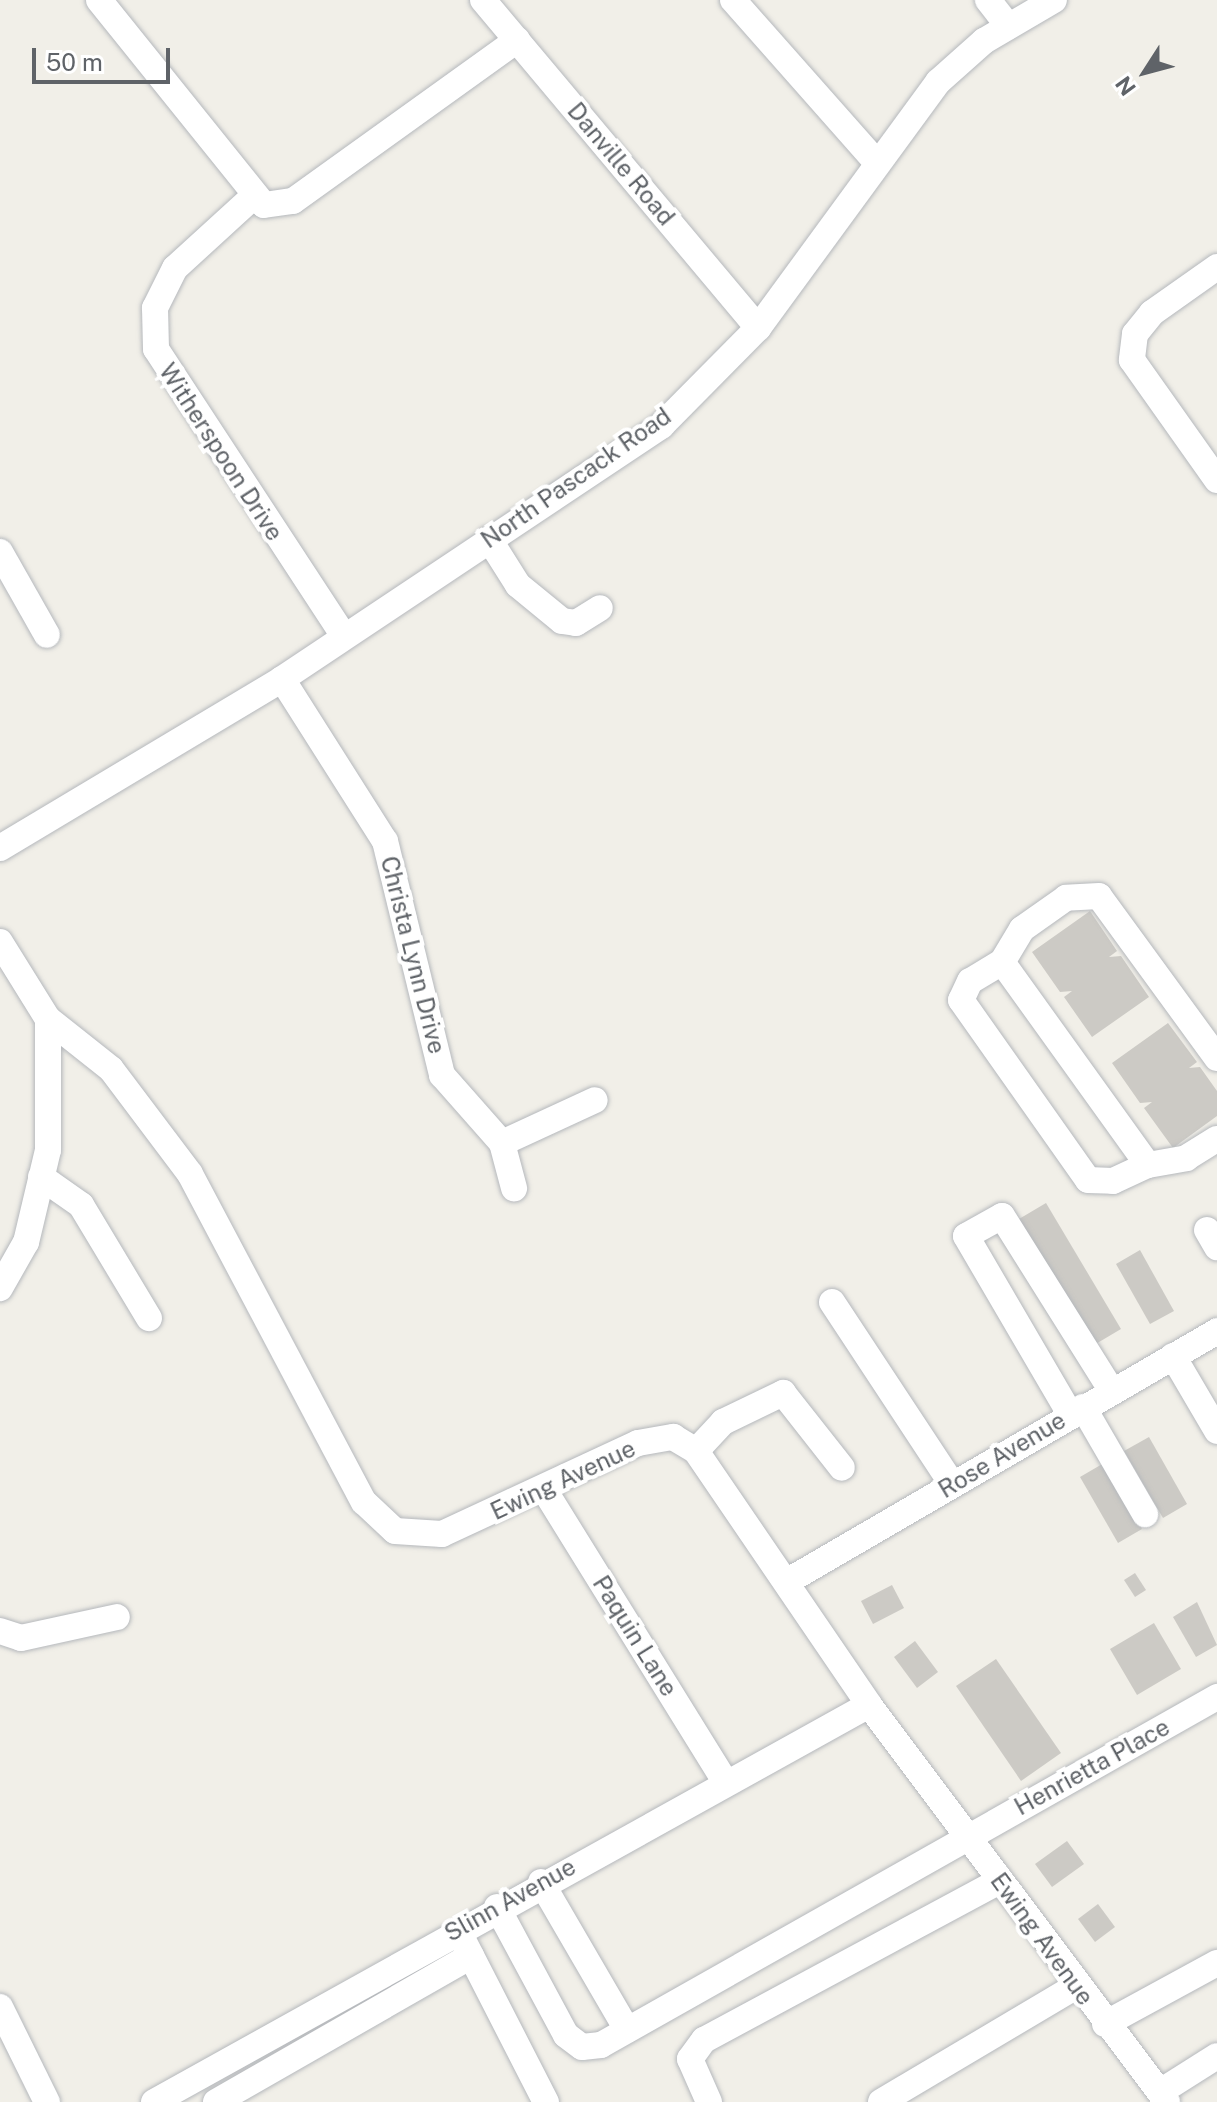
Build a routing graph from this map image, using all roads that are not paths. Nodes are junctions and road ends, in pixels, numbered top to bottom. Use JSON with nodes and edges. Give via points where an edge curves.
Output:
{"nodes":[{"id":1,"x":99,"y":0,"type":"edge"},
{"id":2,"x":483,"y":0,"type":"edge"},
{"id":3,"x":733,"y":0,"type":"edge"},
{"id":4,"x":988,"y":0,"type":"edge"},
{"id":5,"x":1054,"y":0,"type":"edge"},
{"id":6,"x":1008,"y":26,"type":"junction"},
{"id":7,"x":517,"y":40,"type":"junction"},
{"id":8,"x":877,"y":163,"type":"junction"},
{"id":9,"x":255,"y":195,"type":"junction"},
{"id":10,"x":1217,"y":267,"type":"edge"},
{"id":11,"x":758,"y":328,"type":"junction"},
{"id":12,"x":1217,"y":480,"type":"edge"},
{"id":13,"x":489,"y":539,"type":"junction"},
{"id":14,"x":0,"y":552,"type":"edge"},
{"id":15,"x":600,"y":608,"type":"dead end"},
{"id":16,"x":47,"y":635,"type":"dead end"},
{"id":17,"x":343,"y":635,"type":"junction"},
{"id":18,"x":282,"y":679,"type":"junction"},
{"id":19,"x":0,"y":848,"type":"edge"},
{"id":20,"x":0,"y":942,"type":"edge"},
{"id":21,"x":1002,"y":962,"type":"junction"},
{"id":22,"x":48,"y":1019,"type":"junction"},
{"id":23,"x":1217,"y":1058,"type":"edge"},
{"id":24,"x":595,"y":1100,"type":"dead end"},
{"id":25,"x":1217,"y":1139,"type":"edge"},
{"id":26,"x":502,"y":1143,"type":"junction"},
{"id":27,"x":1148,"y":1165,"type":"junction"},
{"id":28,"x":41,"y":1177,"type":"junction"},
{"id":29,"x":514,"y":1188,"type":"dead end"},
{"id":30,"x":0,"y":1288,"type":"edge"},
{"id":31,"x":832,"y":1302,"type":"dead end"},
{"id":32,"x":149,"y":1318,"type":"dead end"},
{"id":33,"x":1217,"y":1331,"type":"edge"},
{"id":34,"x":1173,"y":1356,"type":"junction"},
{"id":35,"x":1111,"y":1390,"type":"junction"},
{"id":36,"x":1076,"y":1411,"type":"junction"},
{"id":37,"x":1217,"y":1431,"type":"edge"},
{"id":38,"x":696,"y":1451,"type":"junction"},
{"id":39,"x":842,"y":1468,"type":"dead end"},
{"id":40,"x":952,"y":1484,"type":"junction"},
{"id":41,"x":545,"y":1491,"type":"junction"},
{"id":42,"x":1145,"y":1514,"type":"dead end"},
{"id":43,"x":788,"y":1581,"type":"junction"},
{"id":44,"x":117,"y":1617,"type":"dead end"},
{"id":45,"x":0,"y":1631,"type":"edge"},
{"id":46,"x":1217,"y":1697,"type":"edge"},
{"id":47,"x":869,"y":1705,"type":"junction"},
{"id":48,"x":725,"y":1781,"type":"junction"},
{"id":49,"x":968,"y":1837,"type":"junction"},
{"id":50,"x":999,"y":1881,"type":"junction"},
{"id":51,"x":541,"y":1882,"type":"junction"},
{"id":52,"x":497,"y":1907,"type":"junction"},
{"id":53,"x":457,"y":1929,"type":"junction"},
{"id":54,"x":471,"y":1956,"type":"junction"},
{"id":55,"x":1217,"y":1963,"type":"edge"},
{"id":56,"x":1076,"y":1986,"type":"junction"},
{"id":57,"x":0,"y":2007,"type":"edge"},
{"id":58,"x":1105,"y":2024,"type":"junction"},
{"id":59,"x":627,"y":2030,"type":"junction"},
{"id":60,"x":1217,"y":2056,"type":"edge"},
{"id":61,"x":1164,"y":2097,"type":"edge"},
{"id":62,"x":47,"y":2102,"type":"edge"},
{"id":63,"x":154,"y":2102,"type":"edge"},
{"id":64,"x":216,"y":2102,"type":"edge"},
{"id":65,"x":546,"y":2102,"type":"edge"},
{"id":66,"x":709,"y":2102,"type":"edge"},
{"id":67,"x":881,"y":2102,"type":"edge"}],
"edges":[{"from":1,"to":9,"type":"street"},
{"from":2,"to":7,"type":"street","name":"Danville Road"},
{"from":3,"to":8,"type":"street"},
{"from":4,"to":6,"type":"street"},
{"from":5,"to":6,"type":"street","name":"North Pascack Road"},
{"from":6,"to":8,"type":"street","name":"North Pascack Road","via":[[938,82]]},
{"from":7,"to":9,"type":"street","via":[[293,201],[264,205]]},
{"from":7,"to":11,"type":"street","name":"Danville Road"},
{"from":8,"to":11,"type":"street","name":"North Pascack Road"},
{"from":9,"to":17,"type":"street","name":"Witherspoon Drive","via":[[175,268],[155,308],[156,349]]},
{"from":10,"to":12,"type":"street","via":[[1152,313],[1135,334],[1132,360]]},
{"from":11,"to":13,"type":"street","name":"North Pascack Road","via":[[661,426]]},
{"from":13,"to":15,"type":"street","via":[[518,585],[562,621],[576,623]]},
{"from":13,"to":17,"type":"street","name":"North Pascack Road"},
{"from":14,"to":16,"type":"street"},
{"from":17,"to":18,"type":"street","name":"North Pascack Road"},
{"from":18,"to":19,"type":"street","name":"North Pascack Road"},
{"from":18,"to":26,"type":"street","name":"Christa Lynn Drive","via":[[385,841],[442,1075]]},
{"from":20,"to":22,"type":"street"},
{"from":21,"to":23,"type":"street","via":[[1022,929],[1066,898],[1099,896]]},
{"from":21,"to":27,"type":"street"},
{"from":21,"to":27,"type":"street","via":[[970,981],[961,1000],[1088,1180],[1113,1181]]},
{"from":22,"to":28,"type":"street"},
{"from":22,"to":41,"type":"street","name":"Ewing Avenue","via":[[111,1069],[190,1174],[364,1502],[395,1531],[442,1534]]},
{"from":24,"to":26,"type":"street"},
{"from":25,"to":27,"type":"street","via":[[1186,1158]]},
{"from":26,"to":29,"type":"street","name":"Christa Lynn Drive"},
{"from":28,"to":30,"type":"street","via":[[26,1242]]},
{"from":28,"to":32,"type":"street","via":[[81,1205]]},
{"from":31,"to":40,"type":"street"},
{"from":33,"to":34,"type":"street","name":"Rose Avenue"},
{"from":34,"to":35,"type":"street","name":"Rose Avenue"},
{"from":34,"to":37,"type":"street"},
{"from":35,"to":36,"type":"street","name":"Rose Avenue"},
{"from":35,"to":36,"type":"street","via":[[1002,1216],[966,1236]]},
{"from":36,"to":40,"type":"street","name":"Rose Avenue"},
{"from":36,"to":42,"type":"street"},
{"from":38,"to":39,"type":"street","via":[[723,1422],[783,1393]]},
{"from":38,"to":41,"type":"street","name":"Ewing Avenue","via":[[673,1437],[638,1443]]},
{"from":38,"to":43,"type":"street","name":"Ewing Avenue"},
{"from":40,"to":43,"type":"street","name":"Rose Avenue"},
{"from":41,"to":48,"type":"street","name":"Paquin Lane"},
{"from":43,"to":47,"type":"street","name":"Ewing Avenue"},
{"from":44,"to":45,"type":"street","via":[[21,1638]]},
{"from":46,"to":49,"type":"street","name":"Henrietta Place"},
{"from":47,"to":48,"type":"street","name":"Slinn Avenue"},
{"from":47,"to":49,"type":"street","name":"Ewing Avenue"},
{"from":48,"to":51,"type":"street","name":"Slinn Avenue"},
{"from":49,"to":50,"type":"street","name":"Ewing Avenue"},
{"from":49,"to":59,"type":"street","name":"Henrietta Place"},
{"from":50,"to":56,"type":"street","name":"Ewing Avenue"},
{"from":50,"to":66,"type":"street","via":[[704,2040],[690,2059]]},
{"from":51,"to":52,"type":"street","name":"Slinn Avenue"},
{"from":51,"to":59,"type":"street"},
{"from":52,"to":53,"type":"street","name":"Slinn Avenue"},
{"from":52,"to":59,"type":"street","name":"Henrietta Place","via":[[566,2035],[582,2047]]},
{"from":53,"to":54,"type":"street"},
{"from":53,"to":63,"type":"street","name":"Slinn Avenue"},
{"from":54,"to":64,"type":"street"},
{"from":54,"to":65,"type":"street"},
{"from":55,"to":58,"type":"street"},
{"from":56,"to":58,"type":"street","name":"Ewing Avenue"},
{"from":56,"to":67,"type":"street"},
{"from":57,"to":62,"type":"street"},
{"from":58,"to":61,"type":"street","name":"Ewing Avenue"},
{"from":60,"to":61,"type":"street"}]}
